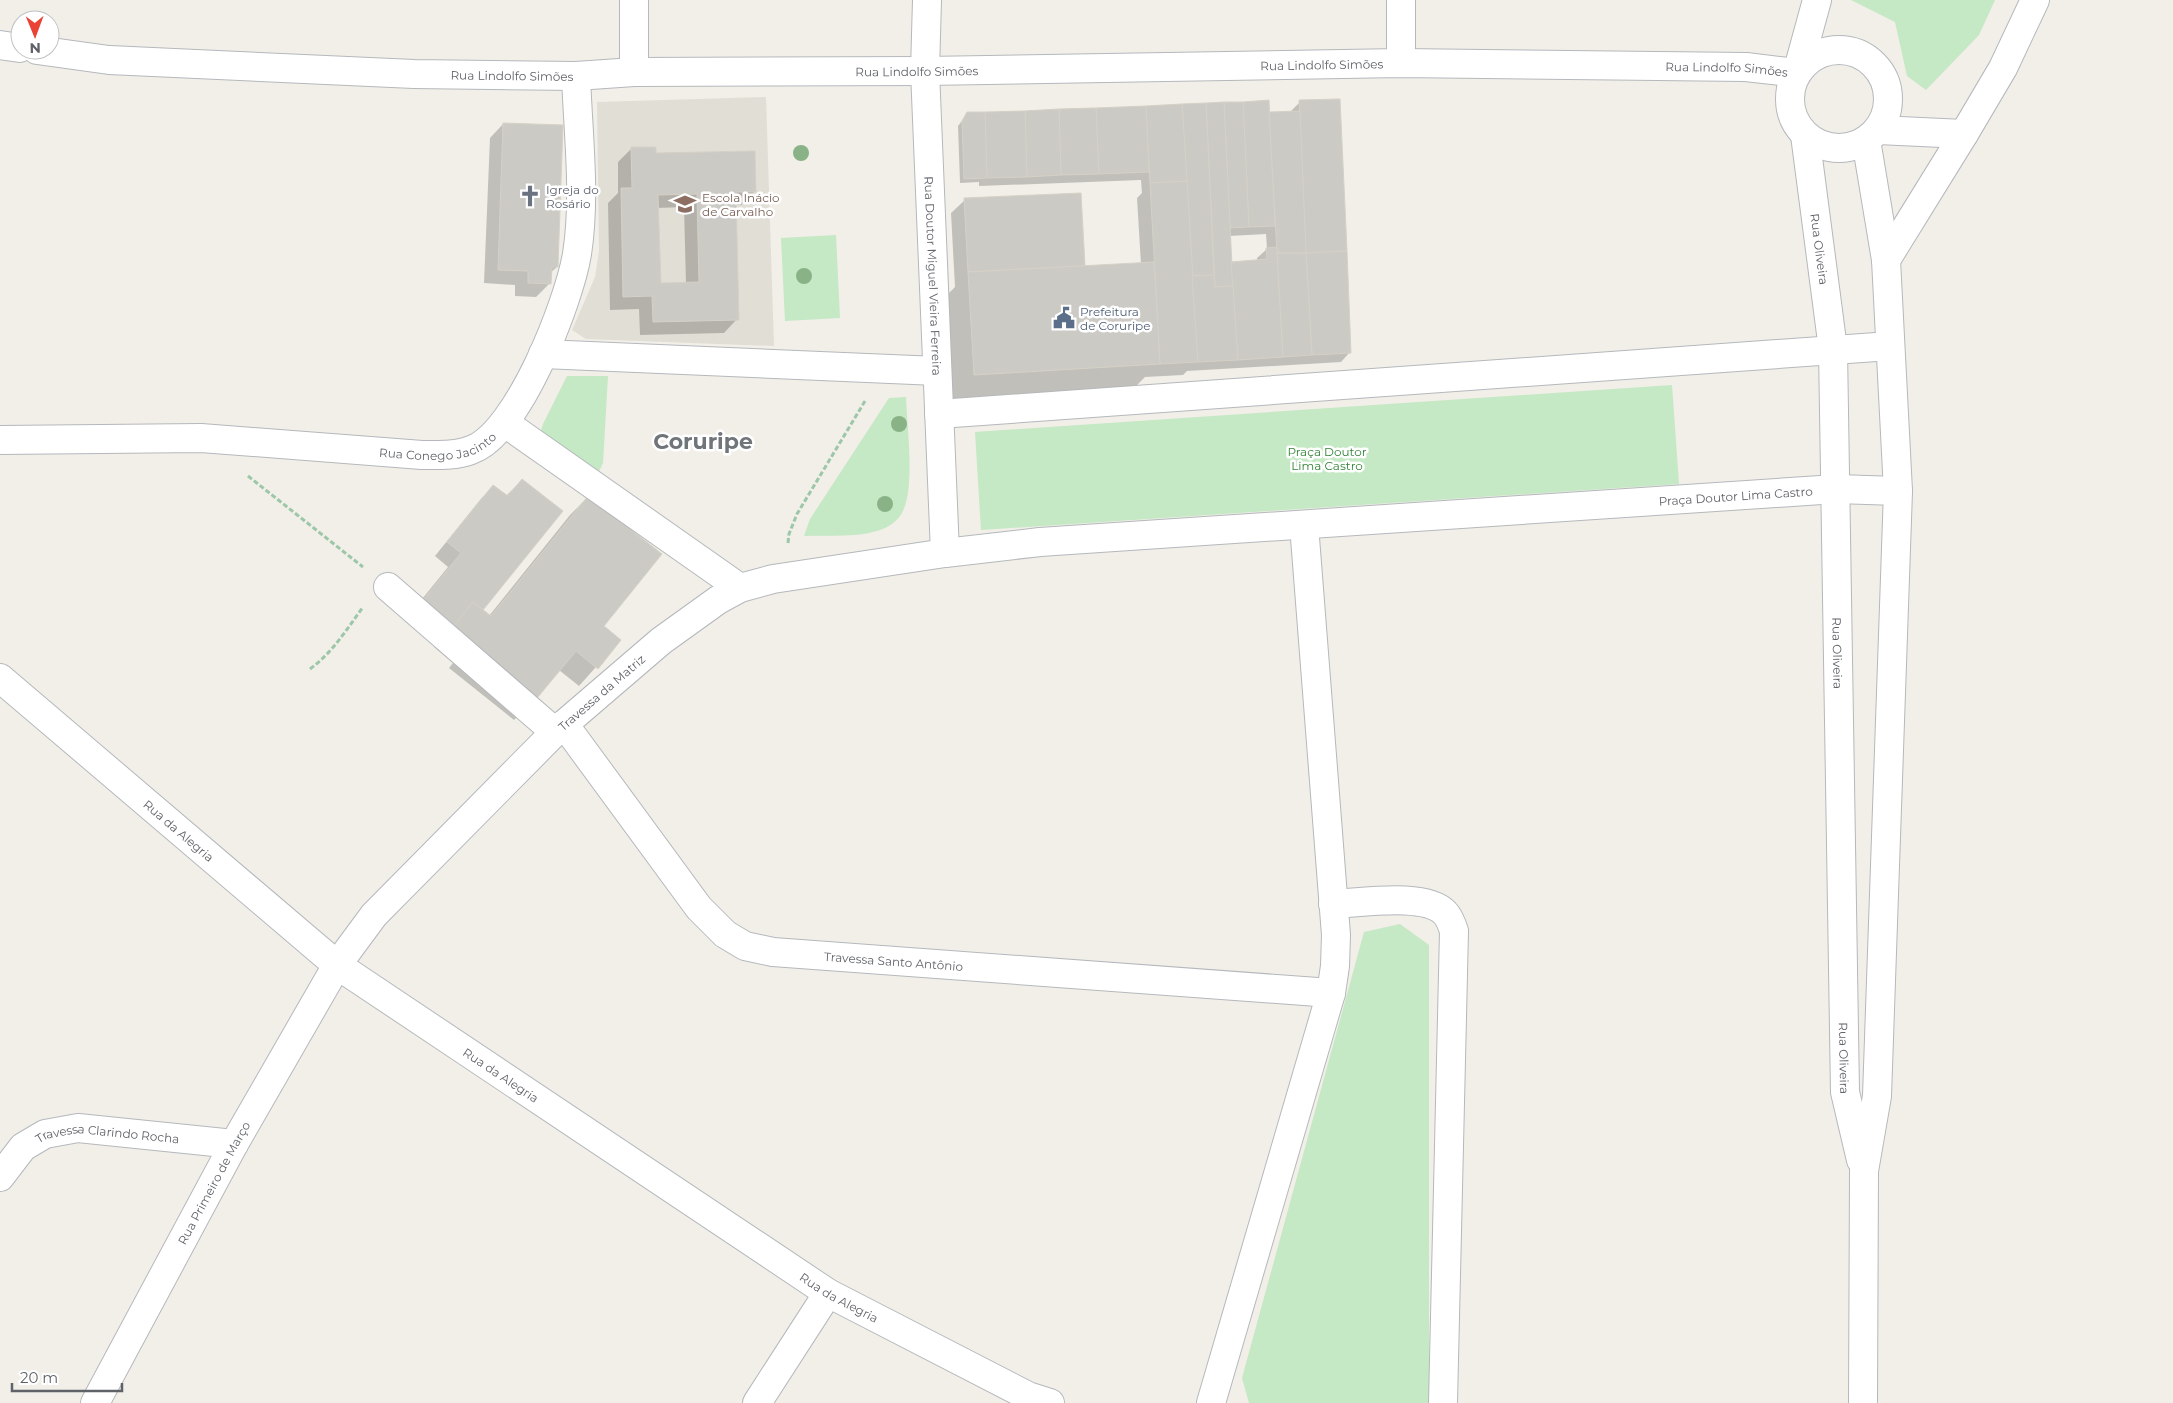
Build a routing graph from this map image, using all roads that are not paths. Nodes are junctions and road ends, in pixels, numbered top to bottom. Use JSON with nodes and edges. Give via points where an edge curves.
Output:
{"nodes":[{"id":1,"x":634,"y":0,"type":"edge"},
{"id":2,"x":927,"y":0,"type":"edge"},
{"id":3,"x":1400,"y":0,"type":"edge"},
{"id":4,"x":1817,"y":0,"type":"edge"},
{"id":5,"x":2036,"y":0,"type":"edge"},
{"id":6,"x":60,"y":53,"type":"edge"},
{"id":7,"x":1401,"y":63,"type":"junction"},
{"id":8,"x":925,"y":71,"type":"junction"},
{"id":9,"x":634,"y":72,"type":"junction"},
{"id":10,"x":1797,"y":73,"type":"junction"},
{"id":11,"x":576,"y":76,"type":"junction"},
{"id":12,"x":1964,"y":134,"type":"junction"},
{"id":13,"x":1806,"y":135,"type":"junction"},
{"id":14,"x":1872,"y":135,"type":"junction"},
{"id":15,"x":1886,"y":260,"type":"junction"},
{"id":16,"x":1890,"y":346,"type":"junction"},
{"id":17,"x":1833,"y":349,"type":"junction"},
{"id":18,"x":542,"y":354,"type":"junction"},
{"id":19,"x":937,"y":371,"type":"junction"},
{"id":20,"x":939,"y":414,"type":"junction"},
{"id":21,"x":505,"y":423,"type":"junction"},
{"id":22,"x":0,"y":440,"type":"edge"},
{"id":23,"x":1836,"y":489,"type":"junction"},
{"id":24,"x":1898,"y":490,"type":"junction"},
{"id":25,"x":1304,"y":525,"type":"junction"},
{"id":26,"x":945,"y":553,"type":"junction"},
{"id":27,"x":385,"y":584,"type":"road end"},
{"id":28,"x":740,"y":588,"type":"junction"},
{"id":29,"x":0,"y":678,"type":"edge"},
{"id":30,"x":559,"y":728,"type":"junction"},
{"id":31,"x":1334,"y":904,"type":"junction"},
{"id":32,"x":336,"y":965,"type":"junction"},
{"id":33,"x":1331,"y":993,"type":"junction"},
{"id":34,"x":234,"y":1144,"type":"junction"},
{"id":35,"x":1864,"y":1171,"type":"junction"},
{"id":36,"x":0,"y":1177,"type":"edge"},
{"id":37,"x":828,"y":1294,"type":"junction"},
{"id":38,"x":95,"y":1403,"type":"edge"},
{"id":39,"x":757,"y":1403,"type":"edge"},
{"id":40,"x":1050,"y":1403,"type":"edge"},
{"id":41,"x":1210,"y":1403,"type":"edge"},
{"id":42,"x":1443,"y":1403,"type":"edge"},
{"id":43,"x":1862,"y":1403,"type":"edge"}],
"edges":[{"from":1,"to":9,"type":"street"},
{"from":2,"to":8,"type":"street","name":"Rua Doutor Miguel Vieira Ferreira"},
{"from":3,"to":7,"type":"street"},
{"from":4,"to":10,"type":"street"},
{"from":5,"to":12,"type":"street","via":[[2003,68]]},
{"from":6,"to":11,"type":"street","name":"Rua Lindolfo Simões","via":[[119,60],[414,74]]},
{"from":7,"to":8,"type":"street","name":"Rua Lindolfo Simões"},
{"from":7,"to":10,"type":"street","name":"Rua Lindolfo Simões","via":[[1746,68]]},
{"from":8,"to":9,"type":"street","name":"Rua Lindolfo Simões"},
{"from":8,"to":19,"type":"street","name":"Rua Doutor Miguel Vieira Ferreira"},
{"from":9,"to":11,"type":"street","name":"Rua Lindolfo Simões"},
{"from":10,"to":13,"type":"street","via":[[1791,89],[1790,106]]},
{"from":10,"to":14,"type":"street","via":[[1808,61],[1837,49],[1868,59],[1879,70],[1889,100],[1886,116]]},
{"from":11,"to":18,"type":"street","name":"Rua Conego Jacinto","via":[[580,198],[576,255],[570,283]]},
{"from":12,"to":14,"type":"street"},
{"from":12,"to":15,"type":"street"},
{"from":13,"to":14,"type":"street","via":[[1820,144],[1836,148],[1852,146]]},
{"from":13,"to":17,"type":"street","name":"Rua Oliveira"},
{"from":14,"to":15,"type":"street","name":"Rua Oliveira"},
{"from":15,"to":16,"type":"street","name":"Rua Oliveira"},
{"from":16,"to":17,"type":"street"},
{"from":16,"to":24,"type":"street","name":"Rua Oliveira"},
{"from":17,"to":20,"type":"street"},
{"from":17,"to":23,"type":"street","name":"Rua Oliveira"},
{"from":18,"to":19,"type":"street"},
{"from":18,"to":21,"type":"street","name":"Rua Conego Jacinto"},
{"from":19,"to":20,"type":"street","name":"Rua Doutor Miguel Vieira Ferreira"},
{"from":20,"to":26,"type":"street","name":"Rua Doutor Miguel Vieira Ferreira"},
{"from":21,"to":22,"type":"street","name":"Rua Conego Jacinto","via":[[490,439],[472,450],[447,455],[201,438]]},
{"from":21,"to":28,"type":"street"},
{"from":23,"to":24,"type":"street","name":"Praça Doutor Lima Castro"},
{"from":23,"to":25,"type":"street","name":"Praça Doutor Lima Castro"},
{"from":23,"to":35,"type":"street","name":"Rua Oliveira","via":[[1844,1092]]},
{"from":24,"to":35,"type":"street","name":"Rua Oliveira","via":[[1877,1096]]},
{"from":25,"to":26,"type":"street","name":"Praça Doutor Lima Castro","via":[[1040,542]]},
{"from":25,"to":31,"type":"street"},
{"from":26,"to":28,"type":"street","name":"Travessa da Matriz","via":[[773,579]]},
{"from":27,"to":30,"type":"street","name":"Travessa Santo Antônio"},
{"from":28,"to":30,"type":"street","name":"Travessa da Matriz","via":[[661,641]]},
{"from":29,"to":32,"type":"street","name":"Rua da Alegria"},
{"from":30,"to":32,"type":"street","name":"Travessa da Matriz","via":[[374,915]]},
{"from":30,"to":33,"type":"street","name":"Travessa Santo Antônio","via":[[699,908],[725,934],[745,946],[773,952]]},
{"from":31,"to":33,"type":"street","via":[[1335,959]]},
{"from":31,"to":42,"type":"street","via":[[1414,900],[1433,905],[1446,913],[1454,931]]},
{"from":32,"to":34,"type":"street","name":"Rua Primeiro de Março"},
{"from":32,"to":37,"type":"street","name":"Rua da Alegria"},
{"from":33,"to":41,"type":"street"},
{"from":34,"to":36,"type":"street","name":"Travessa Clarindo Rocha","via":[[78,1128],[45,1134],[23,1147]]},
{"from":34,"to":38,"type":"street","name":"Rua Primeiro de Março"},
{"from":35,"to":43,"type":"street","name":"Rua Oliveira"},
{"from":37,"to":39,"type":"street"},
{"from":37,"to":40,"type":"street","name":"Rua da Alegria","via":[[1028,1396]]}]}
